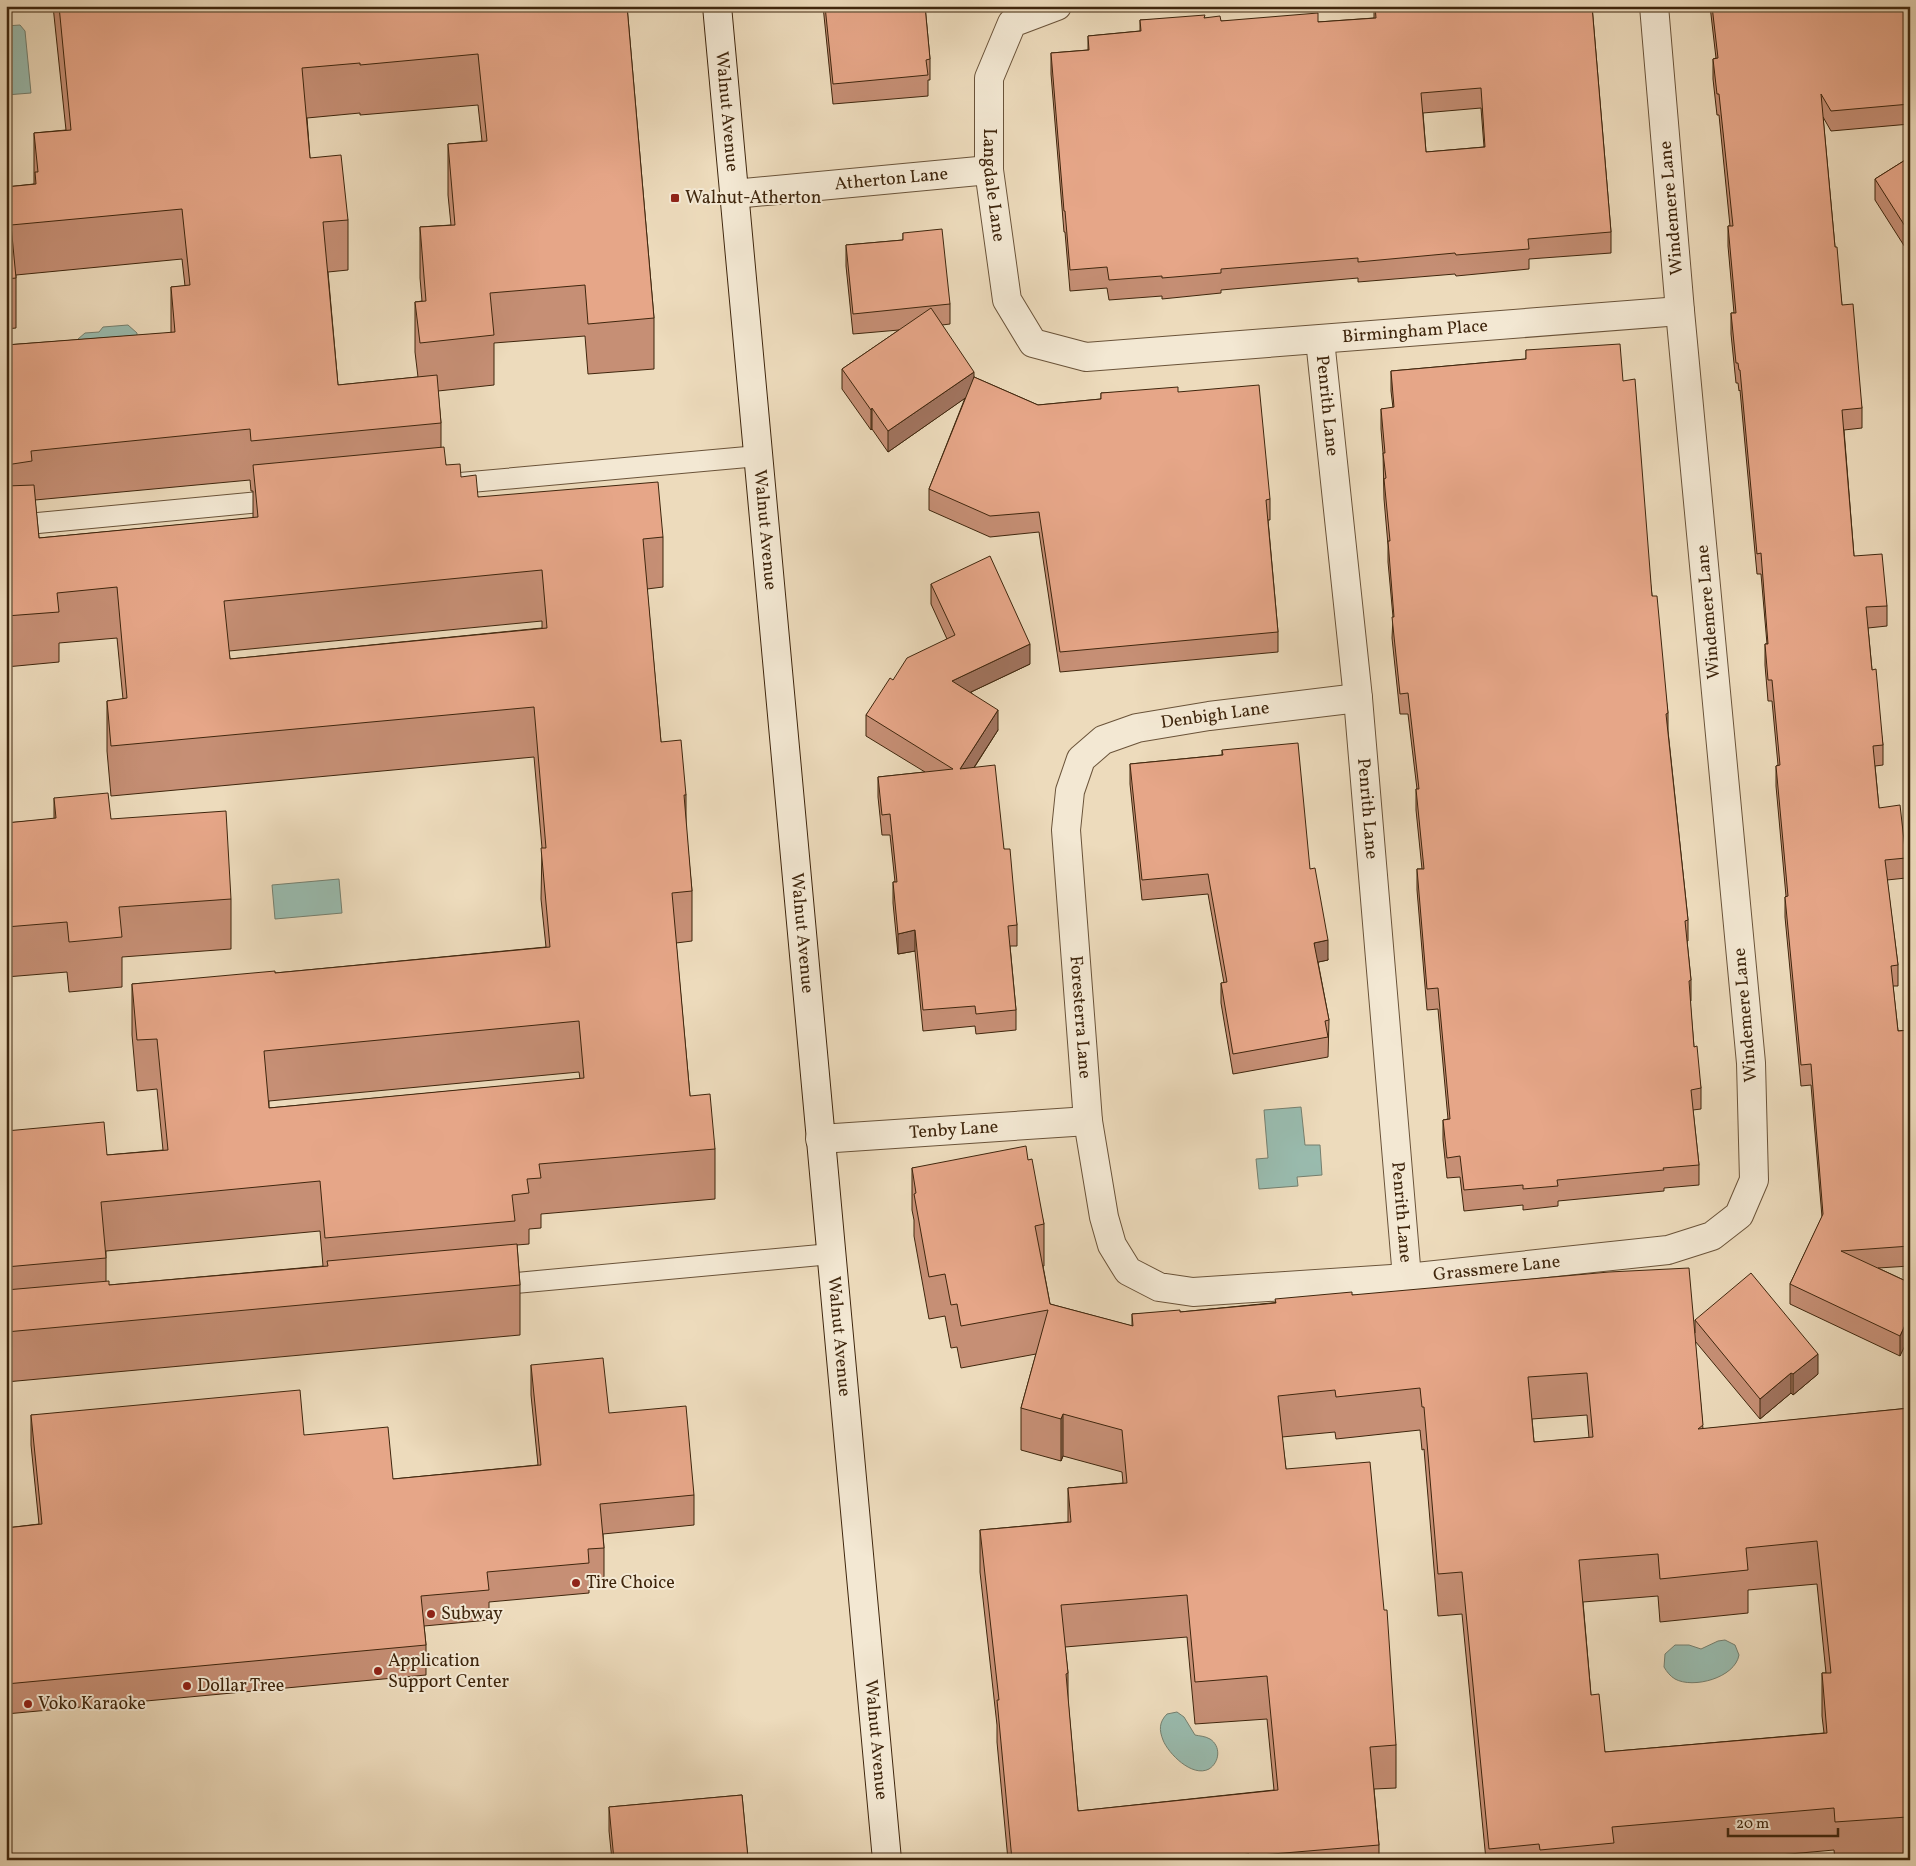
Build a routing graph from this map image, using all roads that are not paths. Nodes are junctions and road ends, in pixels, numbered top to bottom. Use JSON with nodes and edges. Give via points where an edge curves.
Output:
{"nodes":[{"id":1,"x":717,"y":6,"type":"edge"},
{"id":2,"x":1057,"y":6,"type":"edge"},
{"id":3,"x":1654,"y":6,"type":"edge"},
{"id":4,"x":989,"y":170,"type":"junction"},
{"id":5,"x":734,"y":194,"type":"junction"},
{"id":6,"x":1680,"y":311,"type":"junction"},
{"id":7,"x":1320,"y":340,"type":"junction"},
{"id":8,"x":1033,"y":343,"type":"joint"},
{"id":9,"x":758,"y":456,"type":"junction"},
{"id":10,"x":429,"y":486,"type":"edge"},
{"id":11,"x":301,"y":498,"type":"edge"},
{"id":12,"x":6,"y":526,"type":"edge"},
{"id":13,"x":1358,"y":698,"type":"junction"},
{"id":14,"x":1081,"y":759,"type":"joint"},
{"id":15,"x":1088,"y":1121,"type":"junction"},
{"id":16,"x":820,"y":1140,"type":"junction"},
{"id":17,"x":1740,"y":1214,"type":"joint"},
{"id":18,"x":831,"y":1254,"type":"junction"},
{"id":19,"x":1128,"y":1271,"type":"joint"},
{"id":20,"x":1407,"y":1278,"type":"junction"},
{"id":21,"x":472,"y":1286,"type":"edge"},
{"id":22,"x":887,"y":1860,"type":"edge"}],
"edges":[{"from":1,"to":5,"type":"street","name":"Walnut Avenue"},
{"from":2,"to":4,"type":"street","name":"Langdale Lane","via":[[1012,23],[988,78]]},
{"from":3,"to":6,"type":"street","name":"Windemere Lane"},
{"from":4,"to":5,"type":"street","name":"Atherton Lane"},
{"from":4,"to":8,"type":"street","name":"Langdale Lane","via":[[1007,300]]},
{"from":5,"to":9,"type":"street","name":"Walnut Avenue"},
{"from":6,"to":7,"type":"street","name":"Birmingham Place"},
{"from":6,"to":17,"type":"street","name":"Windemere Lane","via":[[1752,1063],[1754,1180]]},
{"from":7,"to":8,"type":"street","name":"Birmingham Place","via":[[1086,357]]},
{"from":7,"to":13,"type":"street","name":"Penrith Lane"},
{"from":9,"to":10,"type":"lane"},
{"from":9,"to":16,"type":"street","name":"Walnut Avenue"},
{"from":11,"to":12,"type":"lane"},
{"from":13,"to":14,"type":"street","name":"Denbigh Lane","via":[[1137,728],[1103,740]]},
{"from":13,"to":20,"type":"street","name":"Penrith Lane"},
{"from":14,"to":15,"type":"street","name":"Foresterra Lane","via":[[1070,791],[1066,830]]},
{"from":15,"to":16,"type":"street","name":"Tenby Lane"},
{"from":15,"to":19,"type":"street","name":"Foresterra Lane","via":[[1104,1217],[1112,1245]]},
{"from":16,"to":18,"type":"street","name":"Walnut Avenue"},
{"from":17,"to":20,"type":"street","name":"Grassmere Lane","via":[[1712,1236],[1668,1250]]},
{"from":18,"to":21,"type":"lane"},
{"from":18,"to":22,"type":"street","name":"Walnut Avenue"},
{"from":19,"to":20,"type":"street","name":"Grassmere Lane","via":[[1160,1287],[1193,1292]]}]}
